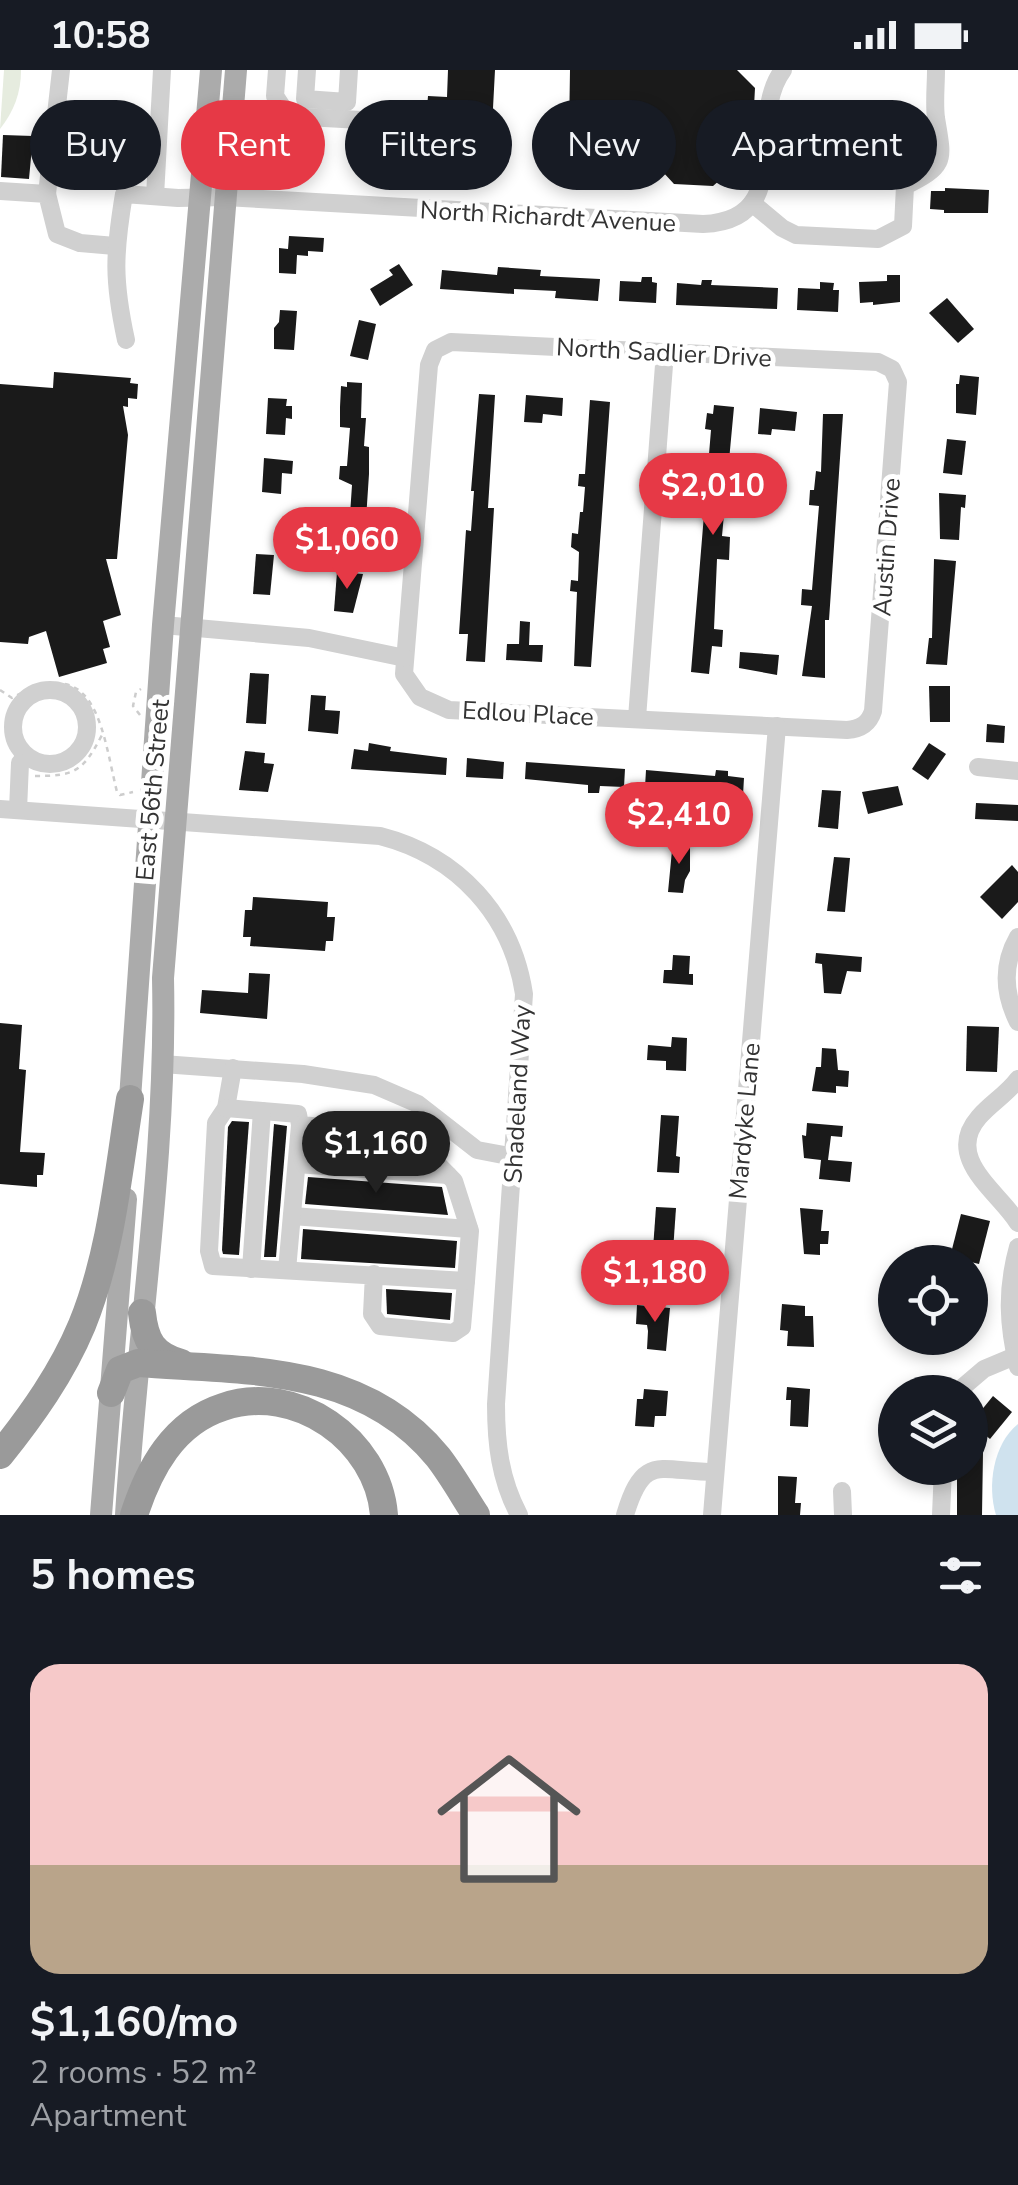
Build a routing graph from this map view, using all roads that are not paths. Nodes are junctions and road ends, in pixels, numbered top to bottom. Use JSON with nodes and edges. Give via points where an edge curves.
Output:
{"nodes":[{"id":1,"x":61,"y":70,"type":"edge"},
{"id":2,"x":162,"y":70,"type":"edge"},
{"id":3,"x":212,"y":70,"type":"edge"},
{"id":4,"x":236,"y":70,"type":"edge"},
{"id":5,"x":277,"y":70,"type":"edge"},
{"id":6,"x":306,"y":70,"type":"edge"},
{"id":7,"x":349,"y":70,"type":"edge"},
{"id":8,"x":783,"y":70,"type":"edge"},
{"id":9,"x":936,"y":70,"type":"edge"},
{"id":10,"x":345,"y":119,"type":"edge"},
{"id":11,"x":0,"y":191,"type":"edge"},
{"id":12,"x":47,"y":194,"type":"junction"},
{"id":13,"x":155,"y":196,"type":"junction"},
{"id":14,"x":225,"y":197,"type":"junction"},
{"id":15,"x":199,"y":198,"type":"junction"},
{"id":16,"x":752,"y":203,"type":"junction"},
{"id":17,"x":116,"y":246,"type":"junction"},
{"id":18,"x":126,"y":340,"type":"dead end"},
{"id":19,"x":665,"y":352,"type":"junction"},
{"id":20,"x":892,"y":369,"type":"joint"},
{"id":21,"x":163,"y":626,"type":"junction"},
{"id":22,"x":192,"y":628,"type":"junction"},
{"id":23,"x":406,"y":658,"type":"junction"},
{"id":24,"x":0,"y":701,"type":"edge"},
{"id":25,"x":15,"y":716,"type":"junction"},
{"id":26,"x":637,"y":718,"type":"junction"},
{"id":27,"x":866,"y":723,"type":"joint"},
{"id":28,"x":777,"y":726,"type":"junction"},
{"id":29,"x":20,"y":756,"type":"junction"},
{"id":30,"x":0,"y":762,"type":"edge"},
{"id":31,"x":978,"y":767,"type":"dead end"},
{"id":32,"x":1018,"y":771,"type":"edge"},
{"id":33,"x":9,"y":810,"type":"edge"},
{"id":34,"x":163,"y":819,"type":"junction"},
{"id":35,"x":1018,"y":937,"type":"edge"},
{"id":36,"x":1018,"y":1022,"type":"edge"},
{"id":37,"x":162,"y":1064,"type":"junction"},
{"id":38,"x":233,"y":1068,"type":"junction"},
{"id":39,"x":1018,"y":1079,"type":"edge"},
{"id":40,"x":130,"y":1099,"type":"junction"},
{"id":41,"x":226,"y":1108,"type":"junction"},
{"id":42,"x":262,"y":1112,"type":"junction"},
{"id":43,"x":300,"y":1125,"type":"junction"},
{"id":44,"x":514,"y":1156,"type":"junction"},
{"id":45,"x":297,"y":1164,"type":"junction"},
{"id":46,"x":448,"y":1175,"type":"junction"},
{"id":47,"x":292,"y":1216,"type":"junction"},
{"id":48,"x":1018,"y":1222,"type":"edge"},
{"id":49,"x":469,"y":1228,"type":"junction"},
{"id":50,"x":1018,"y":1247,"type":"edge"},
{"id":51,"x":251,"y":1269,"type":"junction"},
{"id":52,"x":287,"y":1270,"type":"junction"},
{"id":53,"x":374,"y":1274,"type":"junction"},
{"id":54,"x":466,"y":1281,"type":"junction"},
{"id":55,"x":142,"y":1313,"type":"junction"},
{"id":56,"x":1017,"y":1362,"type":"edge"},
{"id":57,"x":138,"y":1363,"type":"junction"},
{"id":58,"x":196,"y":1368,"type":"junction"},
{"id":59,"x":977,"y":1375,"type":"edge"},
{"id":60,"x":111,"y":1393,"type":"junction"},
{"id":61,"x":0,"y":1455,"type":"edge"},
{"id":62,"x":715,"y":1472,"type":"junction"},
{"id":63,"x":942,"y":1485,"type":"edge"},
{"id":64,"x":842,"y":1491,"type":"dead end"},
{"id":65,"x":101,"y":1515,"type":"edge"},
{"id":66,"x":126,"y":1515,"type":"edge"},
{"id":67,"x":134,"y":1515,"type":"edge"},
{"id":68,"x":384,"y":1515,"type":"edge"},
{"id":69,"x":476,"y":1515,"type":"edge"},
{"id":70,"x":519,"y":1515,"type":"edge"},
{"id":71,"x":624,"y":1515,"type":"edge"},
{"id":72,"x":712,"y":1515,"type":"edge"},
{"id":73,"x":844,"y":1515,"type":"edge"},
{"id":74,"x":941,"y":1515,"type":"edge"}],
"edges":[{"from":1,"to":12,"type":"street"},
{"from":2,"to":13,"type":"street"},
{"from":3,"to":15,"type":"main road","name":"East 56th Street"},
{"from":4,"to":14,"type":"main road","name":"East 56th Street"},
{"from":5,"to":10,"type":"street","via":[[275,96],[288,116]]},
{"from":6,"to":7,"type":"street","via":[[305,98],[347,102]]},
{"from":8,"to":16,"type":"street","via":[[770,96],[764,180]]},
{"from":9,"to":16,"type":"street","via":[[943,154],[936,169],[906,186],[903,226],[878,239],[796,236]]},
{"from":11,"to":12,"type":"street"},
{"from":12,"to":17,"type":"street","via":[[56,234]]},
{"from":13,"to":15,"type":"street","name":"North Richardt Avenue"},
{"from":13,"to":17,"type":"street","via":[[124,194]]},
{"from":14,"to":15,"type":"street","name":"North Richardt Avenue"},
{"from":14,"to":16,"type":"street","name":"North Richardt Avenue","via":[[703,224],[724,223]]},
{"from":14,"to":22,"type":"main road","name":"East 56th Street"},
{"from":15,"to":21,"type":"main road","name":"East 56th Street"},
{"from":17,"to":18,"type":"street","via":[[114,287]]},
{"from":19,"to":20,"type":"street","name":"North Sadlier Drive","via":[[878,362]]},
{"from":19,"to":23,"type":"street","name":"North Sadlier Drive","via":[[451,342],[435,350]]},
{"from":19,"to":26,"type":"street"},
{"from":20,"to":27,"type":"street","name":"Austin Drive","via":[[898,382],[874,711]]},
{"from":21,"to":22,"type":"street"},
{"from":21,"to":34,"type":"main road","name":"East 56th Street"},
{"from":22,"to":23,"type":"street","via":[[309,638]]},
{"from":22,"to":34,"type":"main road","name":"East 56th Street"},
{"from":23,"to":26,"type":"street","name":"Edlou Place","via":[[406,679],[440,708]]},
{"from":24,"to":25,"type":"street"},
{"from":25,"to":29,"type":"street"},
{"from":25,"to":29,"type":"street","via":[[29,696],[53,690],[76,700],[87,722],[82,746],[63,762]]},
{"from":26,"to":28,"type":"street","name":"Edlou Place"},
{"from":27,"to":28,"type":"street","name":"Edlou Place","via":[[847,730]]},
{"from":28,"to":62,"type":"street","name":"Mardyke Lane"},
{"from":29,"to":30,"type":"street"},
{"from":29,"to":33,"type":"street"},
{"from":31,"to":32,"type":"street"},
{"from":33,"to":34,"type":"street","name":"Shadeland Way"},
{"from":34,"to":37,"type":"main road","name":"East 56th Street"},
{"from":34,"to":40,"type":"main road","name":"East 56th Street"},
{"from":34,"to":44,"type":"street","name":"Shadeland Way","via":[[380,836],[437,858],[475,889],[508,940],[524,994]]},
{"from":35,"to":36,"type":"street","via":[[1006,982]]},
{"from":37,"to":38,"type":"street"},
{"from":37,"to":55,"type":"main road","name":"East 56th Street"},
{"from":38,"to":41,"type":"street"},
{"from":38,"to":44,"type":"street","via":[[374,1085],[418,1104],[474,1148]]},
{"from":39,"to":48,"type":"street","via":[[978,1118],[968,1145],[976,1174]]},
{"from":40,"to":60,"type":"main road","name":"East 56th Street"},
{"from":40,"to":61,"type":"highway","via":[[89,1305],[55,1378]]},
{"from":41,"to":42,"type":"street"},
{"from":41,"to":51,"type":"street","via":[[216,1122],[209,1250],[213,1266]]},
{"from":42,"to":43,"type":"street","via":[[298,1114]]},
{"from":42,"to":51,"type":"street"},
{"from":43,"to":45,"type":"street"},
{"from":43,"to":46,"type":"street","via":[[408,1134]]},
{"from":44,"to":70,"type":"street","name":"Shadeland Way","via":[[496,1404],[500,1467]]},
{"from":45,"to":46,"type":"street"},
{"from":45,"to":47,"type":"street"},
{"from":46,"to":49,"type":"street"},
{"from":47,"to":49,"type":"street"},
{"from":47,"to":52,"type":"street"},
{"from":49,"to":54,"type":"street"},
{"from":50,"to":56,"type":"street","via":[[1008,1301]]},
{"from":51,"to":52,"type":"street"},
{"from":52,"to":53,"type":"street"},
{"from":53,"to":54,"type":"street"},
{"from":53,"to":54,"type":"street","via":[[372,1314],[380,1326],[453,1332],[462,1327]]},
{"from":55,"to":57,"type":"main road","name":"East 56th Street"},
{"from":55,"to":58,"type":"highway","via":[[156,1352]]},
{"from":56,"to":59,"type":"street"},
{"from":57,"to":58,"type":"highway"},
{"from":57,"to":60,"type":"highway","via":[[120,1370]]},
{"from":57,"to":66,"type":"main road","name":"East 56th Street"},
{"from":58,"to":69,"type":"highway","via":[[305,1377],[382,1408],[435,1454]]},
{"from":60,"to":65,"type":"main road","name":"East 56th Street"},
{"from":62,"to":71,"type":"street","via":[[644,1472]]},
{"from":62,"to":72,"type":"street","name":"Mardyke Lane"},
{"from":63,"to":74,"type":"street"},
{"from":64,"to":73,"type":"street"},
{"from":67,"to":68,"type":"highway","via":[[151,1470],[181,1432],[222,1407],[255,1402],[297,1408],[339,1430],[372,1470]]}]}
